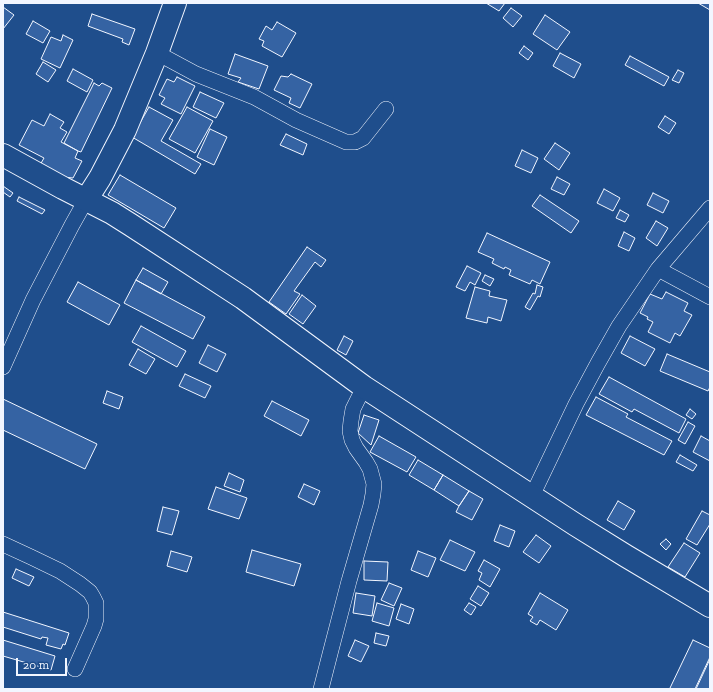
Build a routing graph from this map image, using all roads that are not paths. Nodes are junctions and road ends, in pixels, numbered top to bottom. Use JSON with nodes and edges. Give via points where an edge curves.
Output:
{"nodes":[{"id":1,"x":175,"y":3,"type":"edge"},
{"id":2,"x":157,"y":53,"type":"junction"},
{"id":3,"x":386,"y":109,"type":"dead end"},
{"id":4,"x":3,"y":155,"type":"edge"},
{"id":5,"x":86,"y":200,"type":"junction"},
{"id":6,"x":710,"y":208,"type":"edge"},
{"id":7,"x":658,"y":269,"type":"junction"},
{"id":8,"x":710,"y":298,"type":"edge"},
{"id":9,"x":3,"y":367,"type":"edge"},
{"id":10,"x":364,"y":387,"type":"junction"},
{"id":11,"x":532,"y":496,"type":"junction"},
{"id":12,"x":3,"y":544,"type":"edge"},
{"id":13,"x":710,"y":606,"type":"edge"},
{"id":14,"x":75,"y":669,"type":"dead end"},
{"id":15,"x":321,"y":689,"type":"edge"}],
"edges":[{"from":1,"to":2,"type":"street"},
{"from":2,"to":3,"type":"street","via":[[196,74],[254,98],[346,142],[355,142],[363,138]]},
{"from":2,"to":5,"type":"street","via":[[118,144]]},
{"from":4,"to":5,"type":"street"},
{"from":5,"to":9,"type":"street","via":[[33,300]]},
{"from":5,"to":10,"type":"street","via":[[131,225],[243,298]]},
{"from":6,"to":7,"type":"street"},
{"from":7,"to":8,"type":"street"},
{"from":7,"to":11,"type":"street","via":[[619,326],[598,363]]},
{"from":10,"to":11,"type":"street"},
{"from":10,"to":15,"type":"street","via":[[354,409],[350,431],[356,448],[370,469],[374,484],[373,494]]},
{"from":11,"to":13,"type":"street"},
{"from":12,"to":14,"type":"street","via":[[60,571],[90,592],[93,597],[96,603],[96,618]]}]}
